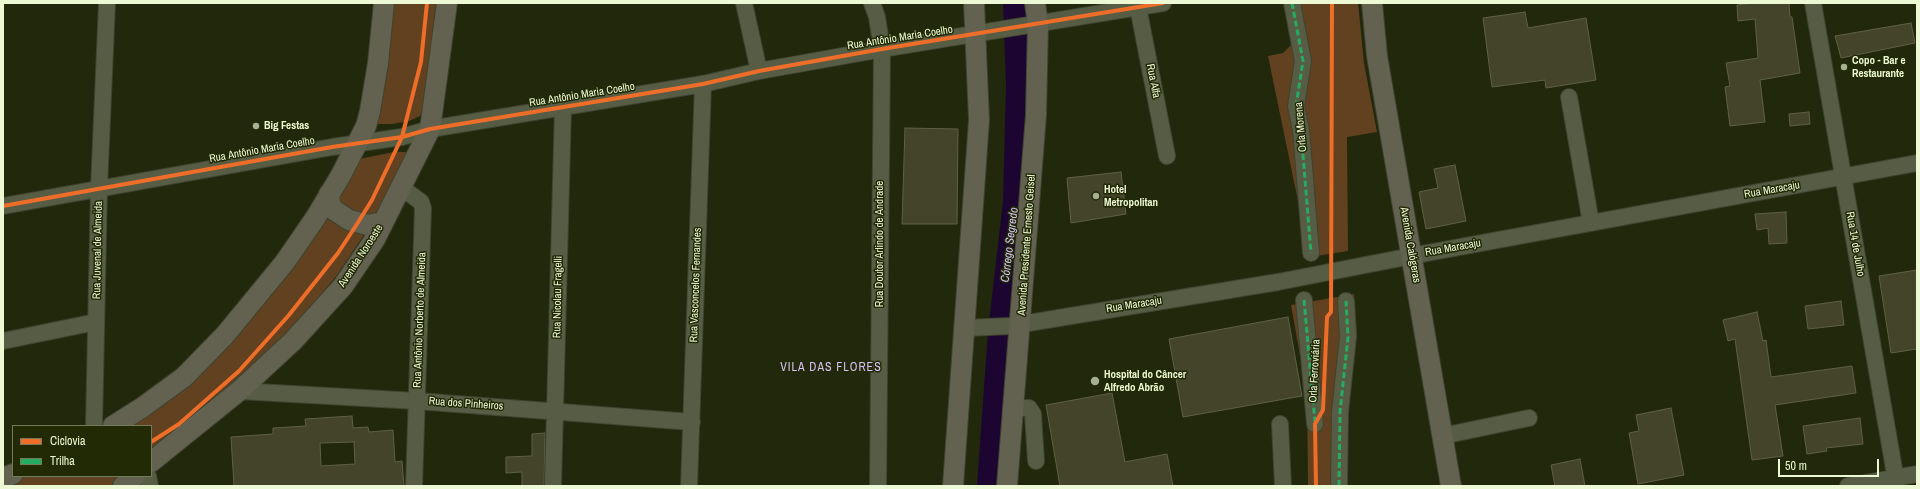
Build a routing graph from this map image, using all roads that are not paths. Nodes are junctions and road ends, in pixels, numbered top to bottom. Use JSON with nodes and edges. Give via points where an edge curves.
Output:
{"nodes":[{"id":1,"x":107,"y":3,"type":"edge"},
{"id":2,"x":384,"y":3,"type":"edge"},
{"id":3,"x":447,"y":3,"type":"edge"},
{"id":4,"x":744,"y":3,"type":"edge"},
{"id":5,"x":872,"y":3,"type":"edge"},
{"id":6,"x":974,"y":3,"type":"edge"},
{"id":7,"x":1035,"y":3,"type":"edge"},
{"id":8,"x":1163,"y":3,"type":"edge"},
{"id":9,"x":1292,"y":3,"type":"edge"},
{"id":10,"x":1372,"y":3,"type":"edge"},
{"id":11,"x":1813,"y":3,"type":"edge"},
{"id":12,"x":1138,"y":7,"type":"junction"},
{"id":13,"x":1028,"y":26,"type":"junction"},
{"id":14,"x":983,"y":33,"type":"junction"},
{"id":15,"x":882,"y":49,"type":"junction"},
{"id":16,"x":759,"y":71,"type":"junction"},
{"id":17,"x":703,"y":84,"type":"junction"},
{"id":18,"x":1569,"y":97,"type":"dead end"},
{"id":19,"x":563,"y":107,"type":"junction"},
{"id":20,"x":430,"y":129,"type":"junction"},
{"id":21,"x":359,"y":142,"type":"junction"},
{"id":22,"x":1167,"y":156,"type":"dead end"},
{"id":23,"x":1917,"y":163,"type":"edge"},
{"id":24,"x":1843,"y":177,"type":"junction"},
{"id":25,"x":99,"y":188,"type":"junction"},
{"id":26,"x":402,"y":188,"type":"junction"},
{"id":27,"x":329,"y":194,"type":"junction"},
{"id":28,"x":3,"y":206,"type":"edge"},
{"id":29,"x":383,"y":222,"type":"junction"},
{"id":30,"x":1591,"y":223,"type":"junction"},
{"id":31,"x":1311,"y":253,"type":"dead end"},
{"id":32,"x":1412,"y":256,"type":"junction"},
{"id":33,"x":1304,"y":300,"type":"dead end"},
{"id":34,"x":1346,"y":301,"type":"dead end"},
{"id":35,"x":96,"y":322,"type":"junction"},
{"id":36,"x":1015,"y":325,"type":"junction"},
{"id":37,"x":970,"y":328,"type":"junction"},
{"id":38,"x":3,"y":341,"type":"edge"},
{"id":39,"x":239,"y":391,"type":"junction"},
{"id":40,"x":417,"y":401,"type":"junction"},
{"id":41,"x":1013,"y":408,"type":"junction"},
{"id":42,"x":555,"y":411,"type":"junction"},
{"id":43,"x":1529,"y":418,"type":"dead end"},
{"id":44,"x":692,"y":422,"type":"junction"},
{"id":45,"x":1280,"y":424,"type":"dead end"},
{"id":46,"x":1315,"y":424,"type":"dead end"},
{"id":47,"x":94,"y":425,"type":"edge"},
{"id":48,"x":115,"y":425,"type":"edge"},
{"id":49,"x":1442,"y":436,"type":"junction"},
{"id":50,"x":152,"y":461,"type":"edge"},
{"id":51,"x":1036,"y":461,"type":"dead end"},
{"id":52,"x":1917,"y":474,"type":"edge"},
{"id":53,"x":134,"y":477,"type":"edge"},
{"id":54,"x":1896,"y":482,"type":"edge"},
{"id":55,"x":123,"y":486,"type":"edge"},
{"id":56,"x":414,"y":486,"type":"edge"},
{"id":57,"x":553,"y":486,"type":"edge"},
{"id":58,"x":689,"y":486,"type":"edge"},
{"id":59,"x":878,"y":486,"type":"edge"},
{"id":60,"x":953,"y":486,"type":"edge"},
{"id":61,"x":1007,"y":486,"type":"edge"},
{"id":62,"x":1283,"y":486,"type":"edge"},
{"id":63,"x":1339,"y":486,"type":"edge"},
{"id":64,"x":1451,"y":486,"type":"edge"},
{"id":65,"x":1848,"y":486,"type":"edge"}],
"edges":[{"from":1,"to":25,"type":"street","name":"Rua Juvenal de Almeida"},
{"from":2,"to":21,"type":"main road","via":[[370,111]]},
{"from":3,"to":20,"type":"main road","name":"Avenida Noroeste"},
{"from":4,"to":16,"type":"street"},
{"from":5,"to":15,"type":"street","name":"Rua Doutor Arlindo de Andrade"},
{"from":6,"to":14,"type":"main road"},
{"from":7,"to":13,"type":"main road","name":"Avenida Presidente Ernesto Geisel"},
{"from":8,"to":12,"type":"street","name":"Rua Antônio Maria Coelho"},
{"from":9,"to":31,"type":"street","name":"Orla Morena","via":[[1303,61],[1296,106],[1301,130]]},
{"from":10,"to":32,"type":"main road","name":"Avenida Calógeras","via":[[1377,56]]},
{"from":11,"to":24,"type":"street","name":"Rua 14 de Julho"},
{"from":12,"to":13,"type":"street","name":"Rua Antônio Maria Coelho"},
{"from":12,"to":22,"type":"street","name":"Rua Alfa"},
{"from":13,"to":14,"type":"street","name":"Rua Antônio Maria Coelho"},
{"from":13,"to":36,"type":"main road","name":"Avenida Presidente Ernesto Geisel","via":[[1036,115]]},
{"from":14,"to":15,"type":"street","name":"Rua Antônio Maria Coelho"},
{"from":14,"to":37,"type":"main road"},
{"from":15,"to":16,"type":"street","name":"Rua Antônio Maria Coelho"},
{"from":15,"to":59,"type":"street","name":"Rua Doutor Arlindo de Andrade"},
{"from":16,"to":17,"type":"street","name":"Rua Antônio Maria Coelho"},
{"from":17,"to":19,"type":"street","name":"Rua Antônio Maria Coelho"},
{"from":17,"to":44,"type":"street","name":"Rua Vasconcelos Fernandes"},
{"from":18,"to":30,"type":"street"},
{"from":19,"to":20,"type":"street","name":"Rua Antônio Maria Coelho"},
{"from":19,"to":42,"type":"street","name":"Rua Nicolau Fragelli"},
{"from":20,"to":21,"type":"street","name":"Rua Antônio Maria Coelho","via":[[402,137]]},
{"from":20,"to":26,"type":"main road","name":"Avenida Noroeste"},
{"from":21,"to":25,"type":"street","name":"Rua Antônio Maria Coelho"},
{"from":21,"to":27,"type":"main road"},
{"from":23,"to":24,"type":"street","name":"Rua Maracaju"},
{"from":24,"to":30,"type":"street","name":"Rua Maracaju"},
{"from":24,"to":54,"type":"street","name":"Rua 14 de Julho"},
{"from":25,"to":28,"type":"street","name":"Rua Antônio Maria Coelho"},
{"from":25,"to":35,"type":"street","name":"Rua Juvenal de Almeida"},
{"from":26,"to":29,"type":"main road","name":"Avenida Noroeste"},
{"from":26,"to":40,"type":"street","name":"Rua Antônio Norberto de Almeida","via":[[421,202],[424,208]]},
{"from":27,"to":29,"type":"main road","via":[[330,204],[334,210],[349,220],[368,225]]},
{"from":27,"to":48,"type":"main road","via":[[285,262],[225,335],[184,377],[143,408]]},
{"from":29,"to":39,"type":"main road","name":"Avenida Noroeste","via":[[343,286],[293,341]]},
{"from":30,"to":32,"type":"street","name":"Rua Maracaju"},
{"from":32,"to":36,"type":"street","name":"Rua Maracaju","via":[[1278,282]]},
{"from":32,"to":49,"type":"main road","name":"Avenida Calógeras"},
{"from":33,"to":46,"type":"street","name":"Orla Ferroviária"},
{"from":34,"to":63,"type":"street","via":[[1348,337],[1340,412]]},
{"from":35,"to":38,"type":"street"},
{"from":35,"to":47,"type":"street","name":"Rua Juvenal de Almeida"},
{"from":36,"to":37,"type":"street","name":"Rua Maracaju"},
{"from":36,"to":41,"type":"main road","name":"Avenida Presidente Ernesto Geisel"},
{"from":37,"to":60,"type":"main road"},
{"from":39,"to":40,"type":"street","name":"Rua dos Pinheiros"},
{"from":39,"to":50,"type":"main road","name":"Avenida Noroeste"},
{"from":40,"to":42,"type":"street","name":"Rua dos Pinheiros"},
{"from":40,"to":56,"type":"street","name":"Rua Antônio Norberto de Almeida"},
{"from":41,"to":51,"type":"street","via":[[1029,408],[1033,414]]},
{"from":41,"to":61,"type":"main road","name":"Avenida Presidente Ernesto Geisel"},
{"from":42,"to":44,"type":"street","name":"Rua dos Pinheiros"},
{"from":42,"to":57,"type":"street","name":"Rua Nicolau Fragelli"},
{"from":43,"to":49,"type":"street"},
{"from":44,"to":58,"type":"street","name":"Rua Vasconcelos Fernandes"},
{"from":45,"to":62,"type":"street"},
{"from":49,"to":64,"type":"main road","name":"Avenida Calógeras"},
{"from":52,"to":54,"type":"street"},
{"from":53,"to":55,"type":"main road"},
{"from":54,"to":65,"type":"street"}]}
